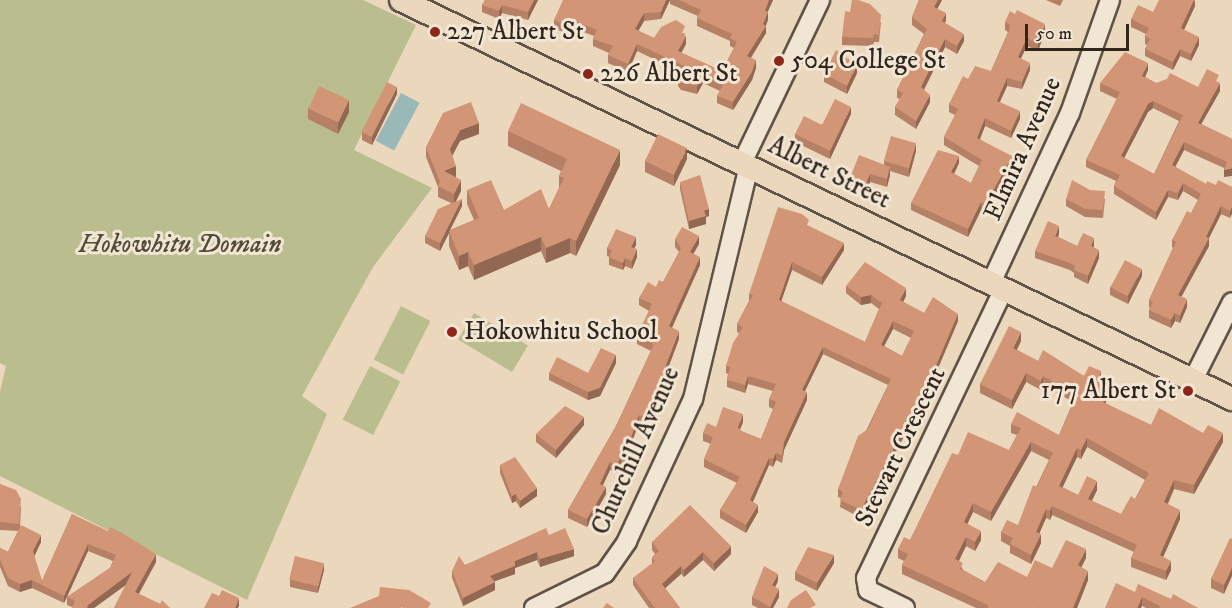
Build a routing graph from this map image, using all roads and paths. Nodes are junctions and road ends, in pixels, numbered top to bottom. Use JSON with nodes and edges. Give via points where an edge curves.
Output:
{"nodes":[{"id":1,"x":402,"y":0,"type":"edge"},
{"id":2,"x":820,"y":0,"type":"edge"},
{"id":3,"x":1110,"y":0,"type":"edge"},
{"id":4,"x":745,"y":164,"type":"junction"},
{"id":5,"x":997,"y":286,"type":"junction"},
{"id":6,"x":1232,"y":302,"type":"edge"},
{"id":7,"x":1193,"y":380,"type":"junction"},
{"id":8,"x":1232,"y":399,"type":"edge"},
{"id":9,"x":534,"y":608,"type":"edge"},
{"id":10,"x":905,"y":608,"type":"edge"}],
"edges":[{"from":1,"to":4,"type":"main road","name":"Albert Street"},
{"from":2,"to":4,"type":"street","name":"Churchill Avenue"},
{"from":3,"to":5,"type":"street","name":"Elmira Avenue","via":[[1070,112]]},
{"from":4,"to":5,"type":"main road","name":"Albert Street"},
{"from":4,"to":9,"type":"street","name":"Churchill Avenue","via":[[693,399],[627,541],[605,573]]},
{"from":5,"to":7,"type":"main road","name":"Albert Street"},
{"from":5,"to":10,"type":"street","name":"Stewart Crescent","via":[[866,578],[868,590]]},
{"from":6,"to":7,"type":"street"},
{"from":7,"to":8,"type":"main road","name":"Albert Street"}]}
